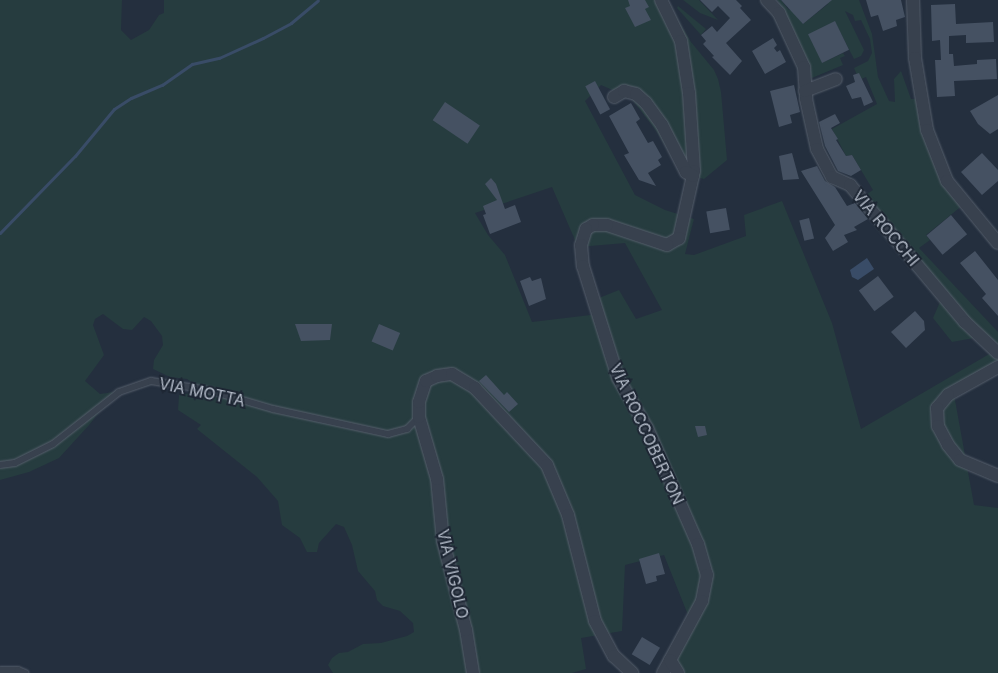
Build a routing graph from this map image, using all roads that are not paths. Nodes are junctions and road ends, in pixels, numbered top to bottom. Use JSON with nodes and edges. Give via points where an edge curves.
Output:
{"nodes":[{"id":1,"x":661,"y":0,"type":"edge"},
{"id":2,"x":767,"y":0,"type":"edge"},
{"id":3,"x":913,"y":0,"type":"edge"},
{"id":4,"x":836,"y":79,"type":"dead end"},
{"id":5,"x":805,"y":91,"type":"junction"},
{"id":6,"x":614,"y":97,"type":"dead end"},
{"id":7,"x":693,"y":176,"type":"junction"},
{"id":8,"x":998,"y":243,"type":"edge"},
{"id":9,"x":998,"y":352,"type":"edge"},
{"id":10,"x":998,"y":366,"type":"edge"},
{"id":11,"x":419,"y":417,"type":"junction"},
{"id":12,"x":0,"y":465,"type":"edge"},
{"id":13,"x":998,"y":476,"type":"edge"},
{"id":14,"x":670,"y":660,"type":"junction"},
{"id":15,"x":0,"y":670,"type":"edge"},
{"id":16,"x":25,"y":673,"type":"edge"},
{"id":17,"x":473,"y":673,"type":"edge"},
{"id":18,"x":632,"y":673,"type":"edge"},
{"id":19,"x":663,"y":673,"type":"edge"},
{"id":20,"x":678,"y":673,"type":"edge"}],
"edges":[{"from":1,"to":7,"type":"street","name":"VIA ROCCOBERTON","via":[[681,41],[690,94]]},
{"from":2,"to":5,"type":"street","name":"VIA ROCCHI","via":[[779,13],[804,66]]},
{"from":3,"to":8,"type":"street","via":[[915,58],[927,130],[947,181]]},
{"from":4,"to":5,"type":"street"},
{"from":5,"to":9,"type":"street","name":"VIA ROCCHI","via":[[817,149],[832,176],[850,184],[966,322]]},
{"from":6,"to":7,"type":"street","via":[[624,92],[636,94],[646,104],[662,125],[686,172]]},
{"from":7,"to":14,"type":"street","name":"VIA ROCCOBERTON","via":[[679,238],[667,245],[607,226],[593,225],[586,229],[581,246],[583,266],[618,378],[647,428],[698,544],[707,575],[702,601]]},
{"from":10,"to":13,"type":"street","via":[[948,394],[938,408],[938,426],[960,460]]},
{"from":11,"to":12,"type":"lane","name":"VIA MOTTA","via":[[407,429],[388,434],[273,409],[208,390],[151,381],[119,392],[53,444],[15,463]]},
{"from":11,"to":17,"type":"street","name":"VIA VIGOLO","via":[[437,479],[443,541],[466,630]]},
{"from":11,"to":18,"type":"street","via":[[419,402],[426,381],[452,374],[475,388],[547,465],[568,515],[595,621],[614,656]]},
{"from":14,"to":19,"type":"street","name":"VIA ROCCOBERTON"},
{"from":14,"to":20,"type":"street"},
{"from":15,"to":16,"type":"lane"}]}
